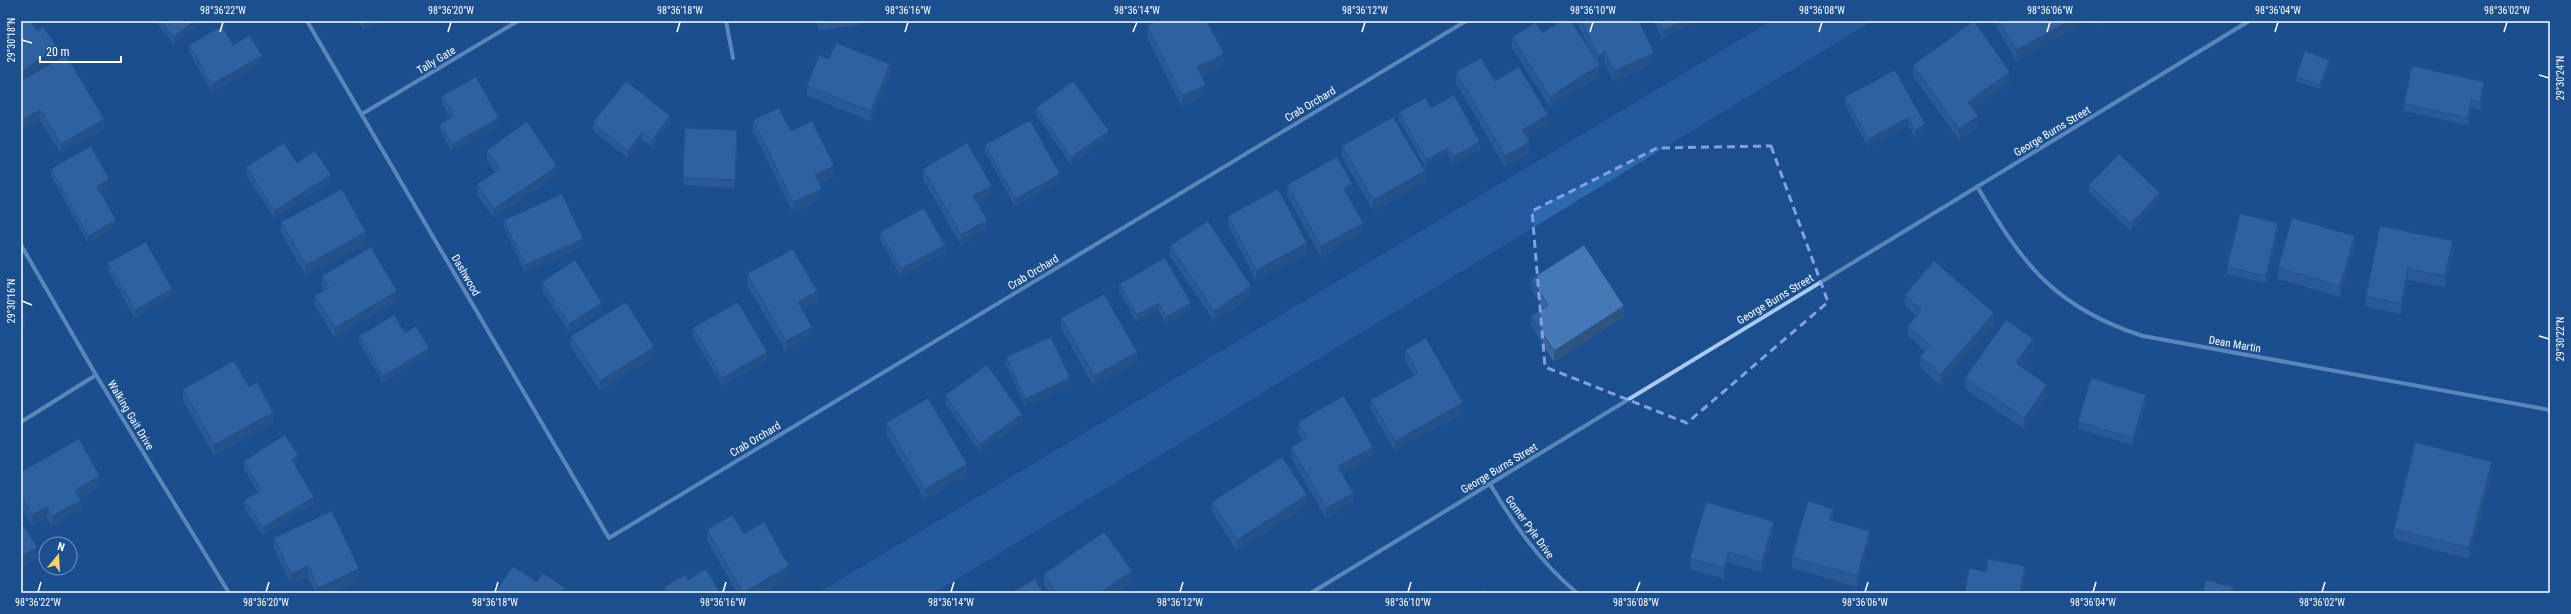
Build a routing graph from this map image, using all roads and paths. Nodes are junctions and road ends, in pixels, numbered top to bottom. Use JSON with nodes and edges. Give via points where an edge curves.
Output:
{"nodes":[{"id":1,"x":307,"y":21,"type":"edge"},
{"id":2,"x":518,"y":21,"type":"edge"},
{"id":3,"x":726,"y":21,"type":"edge"},
{"id":4,"x":1466,"y":21,"type":"edge"},
{"id":5,"x":2249,"y":21,"type":"edge"},
{"id":6,"x":733,"y":58,"type":"dead end"},
{"id":7,"x":362,"y":114,"type":"junction"},
{"id":8,"x":1977,"y":186,"type":"junction"},
{"id":9,"x":21,"y":245,"type":"edge"},
{"id":10,"x":96,"y":375,"type":"junction"},
{"id":11,"x":2550,"y":410,"type":"edge"},
{"id":12,"x":21,"y":422,"type":"edge"},
{"id":13,"x":1490,"y":484,"type":"junction"},
{"id":14,"x":609,"y":538,"type":"joint"},
{"id":15,"x":230,"y":593,"type":"edge"},
{"id":16,"x":1311,"y":593,"type":"edge"},
{"id":17,"x":1577,"y":593,"type":"edge"}],
"edges":[{"from":1,"to":7,"type":"street","name":"Dashwood"},
{"from":2,"to":7,"type":"street","name":"Tally Gate"},
{"from":3,"to":6,"type":"street"},
{"from":4,"to":14,"type":"street","name":"Crab Orchard"},
{"from":5,"to":8,"type":"street","name":"George Burns Street"},
{"from":7,"to":14,"type":"street","name":"Dashwood"},
{"from":8,"to":11,"type":"street","name":"Dean Martin","via":[[2006,236],[2037,275],[2075,306],[2120,329],[2143,336]]},
{"from":8,"to":13,"type":"street","name":"George Burns Street"},
{"from":9,"to":10,"type":"street","name":"Walking Gait Drive"},
{"from":10,"to":12,"type":"street"},
{"from":10,"to":15,"type":"street","name":"Walking Gait Drive"},
{"from":13,"to":16,"type":"street","name":"George Burns Street"},
{"from":13,"to":17,"type":"street","name":"Gomer Pyle Drive","via":[[1512,522],[1541,560]]}]}
